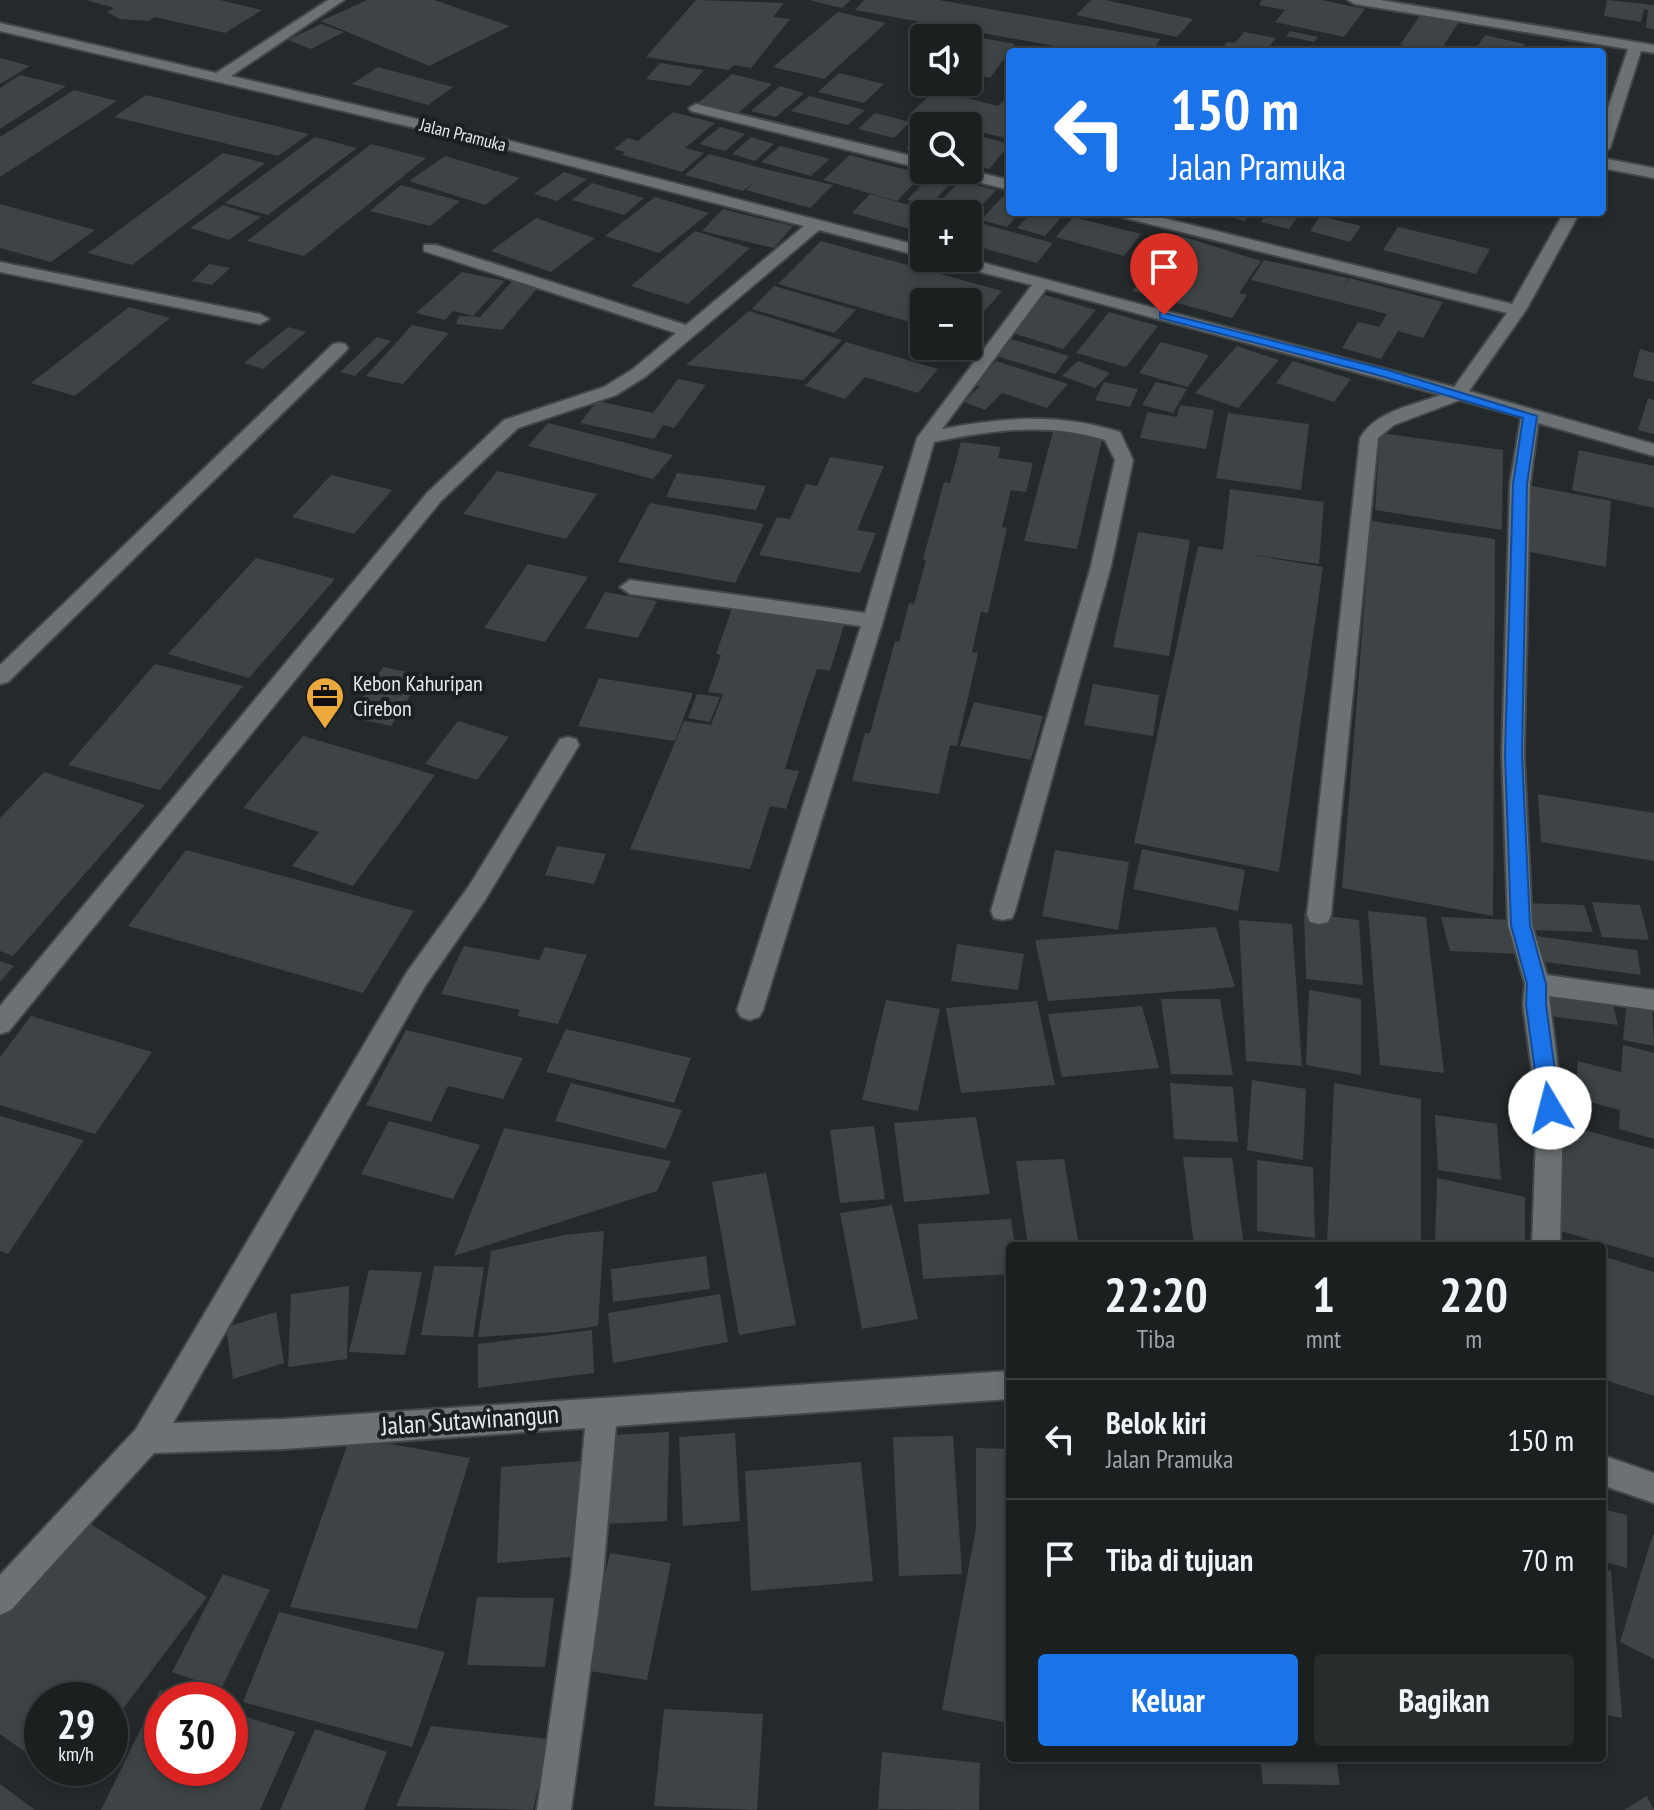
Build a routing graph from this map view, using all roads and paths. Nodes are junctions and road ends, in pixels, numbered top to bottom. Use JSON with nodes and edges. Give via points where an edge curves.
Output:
{"nodes":[{"id":1,"x":337,"y":0,"type":"edge"},
{"id":2,"x":1355,"y":0,"type":"edge"},
{"id":3,"x":0,"y":27,"type":"edge"},
{"id":4,"x":1636,"y":46,"type":"junction"},
{"id":5,"x":1654,"y":49,"type":"edge"},
{"id":6,"x":220,"y":77,"type":"junction"},
{"id":7,"x":696,"y":108,"type":"dead end"},
{"id":8,"x":1606,"y":136,"type":"edge"},
{"id":9,"x":910,"y":161,"type":"edge"},
{"id":10,"x":1606,"y":164,"type":"edge"},
{"id":11,"x":1654,"y":173,"type":"edge"},
{"id":12,"x":982,"y":178,"type":"edge"},
{"id":13,"x":1006,"y":184,"type":"edge"},
{"id":14,"x":1135,"y":216,"type":"edge"},
{"id":15,"x":1570,"y":216,"type":"edge"},
{"id":16,"x":816,"y":224,"type":"junction"},
{"id":17,"x":430,"y":248,"type":"dead end"},
{"id":18,"x":910,"y":248,"type":"edge"},
{"id":19,"x":0,"y":267,"type":"edge"},
{"id":20,"x":982,"y":267,"type":"edge"},
{"id":21,"x":1042,"y":283,"type":"junction"},
{"id":22,"x":1517,"y":310,"type":"junction"},
{"id":23,"x":260,"y":319,"type":"dead end"},
{"id":24,"x":687,"y":331,"type":"junction"},
{"id":25,"x":339,"y":348,"type":"dead end"},
{"id":26,"x":1457,"y":395,"type":"junction"},
{"id":27,"x":1530,"y":416,"type":"junction"},
{"id":28,"x":926,"y":438,"type":"junction"},
{"id":29,"x":1654,"y":450,"type":"edge"},
{"id":30,"x":630,"y":587,"type":"dead end"},
{"id":31,"x":873,"y":621,"type":"junction"},
{"id":32,"x":0,"y":677,"type":"edge"},
{"id":33,"x":568,"y":745,"type":"dead end"},
{"id":34,"x":1003,"y":911,"type":"dead end"},
{"id":35,"x":1319,"y":915,"type":"dead end"},
{"id":36,"x":1537,"y":984,"type":"junction"},
{"id":37,"x":1654,"y":1000,"type":"edge"},
{"id":38,"x":750,"y":1010,"type":"dead end"},
{"id":39,"x":0,"y":1024,"type":"edge"},
{"id":40,"x":1546,"y":1242,"type":"edge"},
{"id":41,"x":1006,"y":1385,"type":"edge"},
{"id":42,"x":602,"y":1411,"type":"junction"},
{"id":43,"x":147,"y":1439,"type":"junction"},
{"id":44,"x":1606,"y":1471,"type":"edge"},
{"id":45,"x":1654,"y":1488,"type":"edge"},
{"id":46,"x":0,"y":1599,"type":"edge"},
{"id":47,"x":554,"y":1810,"type":"edge"}],
"edges":[{"from":1,"to":6,"type":"street"},
{"from":2,"to":4,"type":"street"},
{"from":3,"to":6,"type":"street","name":"Jalan Pramuka"},
{"from":4,"to":5,"type":"street"},
{"from":4,"to":8,"type":"street"},
{"from":6,"to":16,"type":"street","name":"Jalan Pramuka"},
{"from":7,"to":9,"type":"street"},
{"from":10,"to":11,"type":"street"},
{"from":12,"to":13,"type":"street"},
{"from":14,"to":22,"type":"street"},
{"from":15,"to":22,"type":"street"},
{"from":16,"to":18,"type":"street","name":"Jalan Pramuka"},
{"from":16,"to":24,"type":"street"},
{"from":17,"to":24,"type":"street"},
{"from":19,"to":23,"type":"street"},
{"from":20,"to":21,"type":"street"},
{"from":21,"to":26,"type":"street"},
{"from":21,"to":28,"type":"street"},
{"from":22,"to":26,"type":"street"},
{"from":24,"to":39,"type":"street","via":[[610,391],[511,424],[434,497]]},
{"from":25,"to":32,"type":"street"},
{"from":26,"to":27,"type":"street"},
{"from":26,"to":35,"type":"street","via":[[1387,421],[1369,438]]},
{"from":27,"to":29,"type":"street"},
{"from":27,"to":36,"type":"street","via":[[1520,484],[1513,754],[1520,925]]},
{"from":28,"to":31,"type":"street"},
{"from":28,"to":34,"type":"street","via":[[989,425],[1080,424],[1113,436],[1124,460],[1101,566]]},
{"from":30,"to":31,"type":"street"},
{"from":31,"to":38,"type":"street"},
{"from":33,"to":43,"type":"street","via":[[477,893],[416,979]]},
{"from":36,"to":37,"type":"street"},
{"from":36,"to":40,"type":"street","via":[[1550,1108]]},
{"from":41,"to":42,"type":"street","name":"Jalan Sutawinangun"},
{"from":42,"to":43,"type":"street","name":"Jalan Sutawinangun"},
{"from":42,"to":47,"type":"street","via":[[587,1576]]},
{"from":43,"to":46,"type":"street"},
{"from":44,"to":45,"type":"street"}]}
